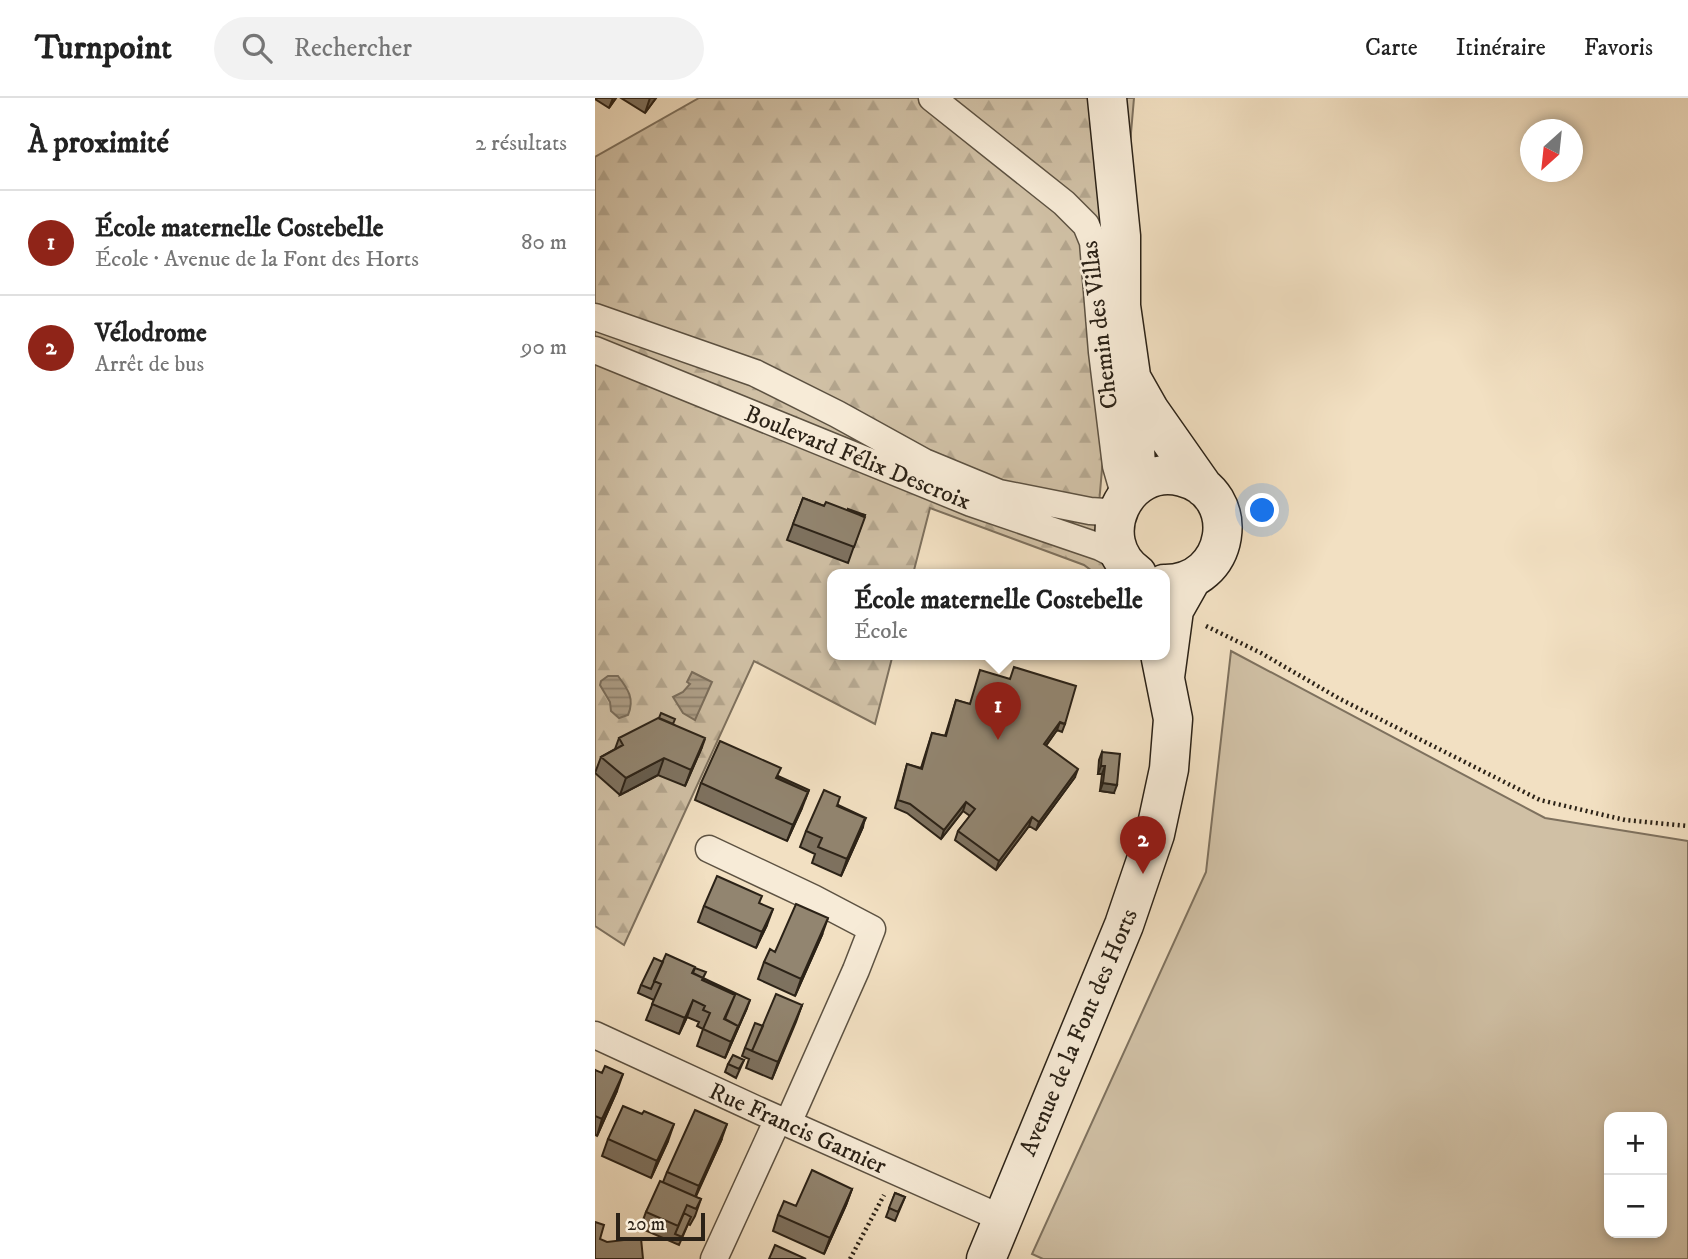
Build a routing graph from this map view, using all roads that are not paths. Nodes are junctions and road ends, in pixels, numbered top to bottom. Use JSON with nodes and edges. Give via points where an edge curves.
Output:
{"nodes":[{"id":1,"x":932,"y":98,"type":"edge"},
{"id":2,"x":1107,"y":98,"type":"edge"},
{"id":3,"x":595,"y":317,"type":"edge"},
{"id":4,"x":595,"y":350,"type":"edge"},
{"id":5,"x":1131,"y":376,"type":"junction"},
{"id":6,"x":1204,"y":488,"type":"junction"},
{"id":7,"x":1126,"y":497,"type":"junction"},
{"id":8,"x":1135,"y":569,"type":"edge"},
{"id":9,"x":1142,"y":569,"type":"edge"},
{"id":10,"x":1170,"y":576,"type":"edge"},
{"id":11,"x":1162,"y":666,"type":"edge"},
{"id":12,"x":709,"y":849,"type":"dead end"},
{"id":13,"x":595,"y":1035,"type":"edge"},
{"id":14,"x":783,"y":1121,"type":"junction"},
{"id":15,"x":1001,"y":1218,"type":"junction"},
{"id":16,"x":714,"y":1259,"type":"edge"},
{"id":17,"x":986,"y":1259,"type":"edge"}],
"edges":[{"from":1,"to":7,"type":"street","name":"Chemin des Villas","via":[[1086,225],[1095,254],[1116,466]]},
{"from":2,"to":5,"type":"main road","via":[[1121,236],[1121,306]]},
{"from":3,"to":7,"type":"street","name":"Boulevard Félix Descroix","via":[[755,373],[924,462],[999,494],[1090,512],[1106,512]]},
{"from":4,"to":8,"type":"street","name":"Boulevard Félix Descroix","via":[[971,503],[1100,547]]},
{"from":5,"to":6,"type":"main road"},
{"from":5,"to":7,"type":"main road"},
{"from":6,"to":7,"type":"main road","via":[[1182,477],[1159,476]]},
{"from":6,"to":10,"type":"main road","via":[[1221,514],[1222,537],[1215,559],[1204,571]]},
{"from":7,"to":9,"type":"main road","via":[[1114,529],[1115,540]]},
{"from":11,"to":15,"type":"main road","name":"Avenue de la Font des Horts","via":[[1173,719],[1169,769],[1151,847],[1124,925]]},
{"from":12,"to":14,"type":"street","via":[[871,929]]},
{"from":13,"to":14,"type":"street","name":"Rue Francis Garnier"},
{"from":14,"to":15,"type":"street","name":"Rue Francis Garnier"},
{"from":14,"to":16,"type":"street"},
{"from":15,"to":17,"type":"main road","name":"Avenue de la Font des Horts"}]}
